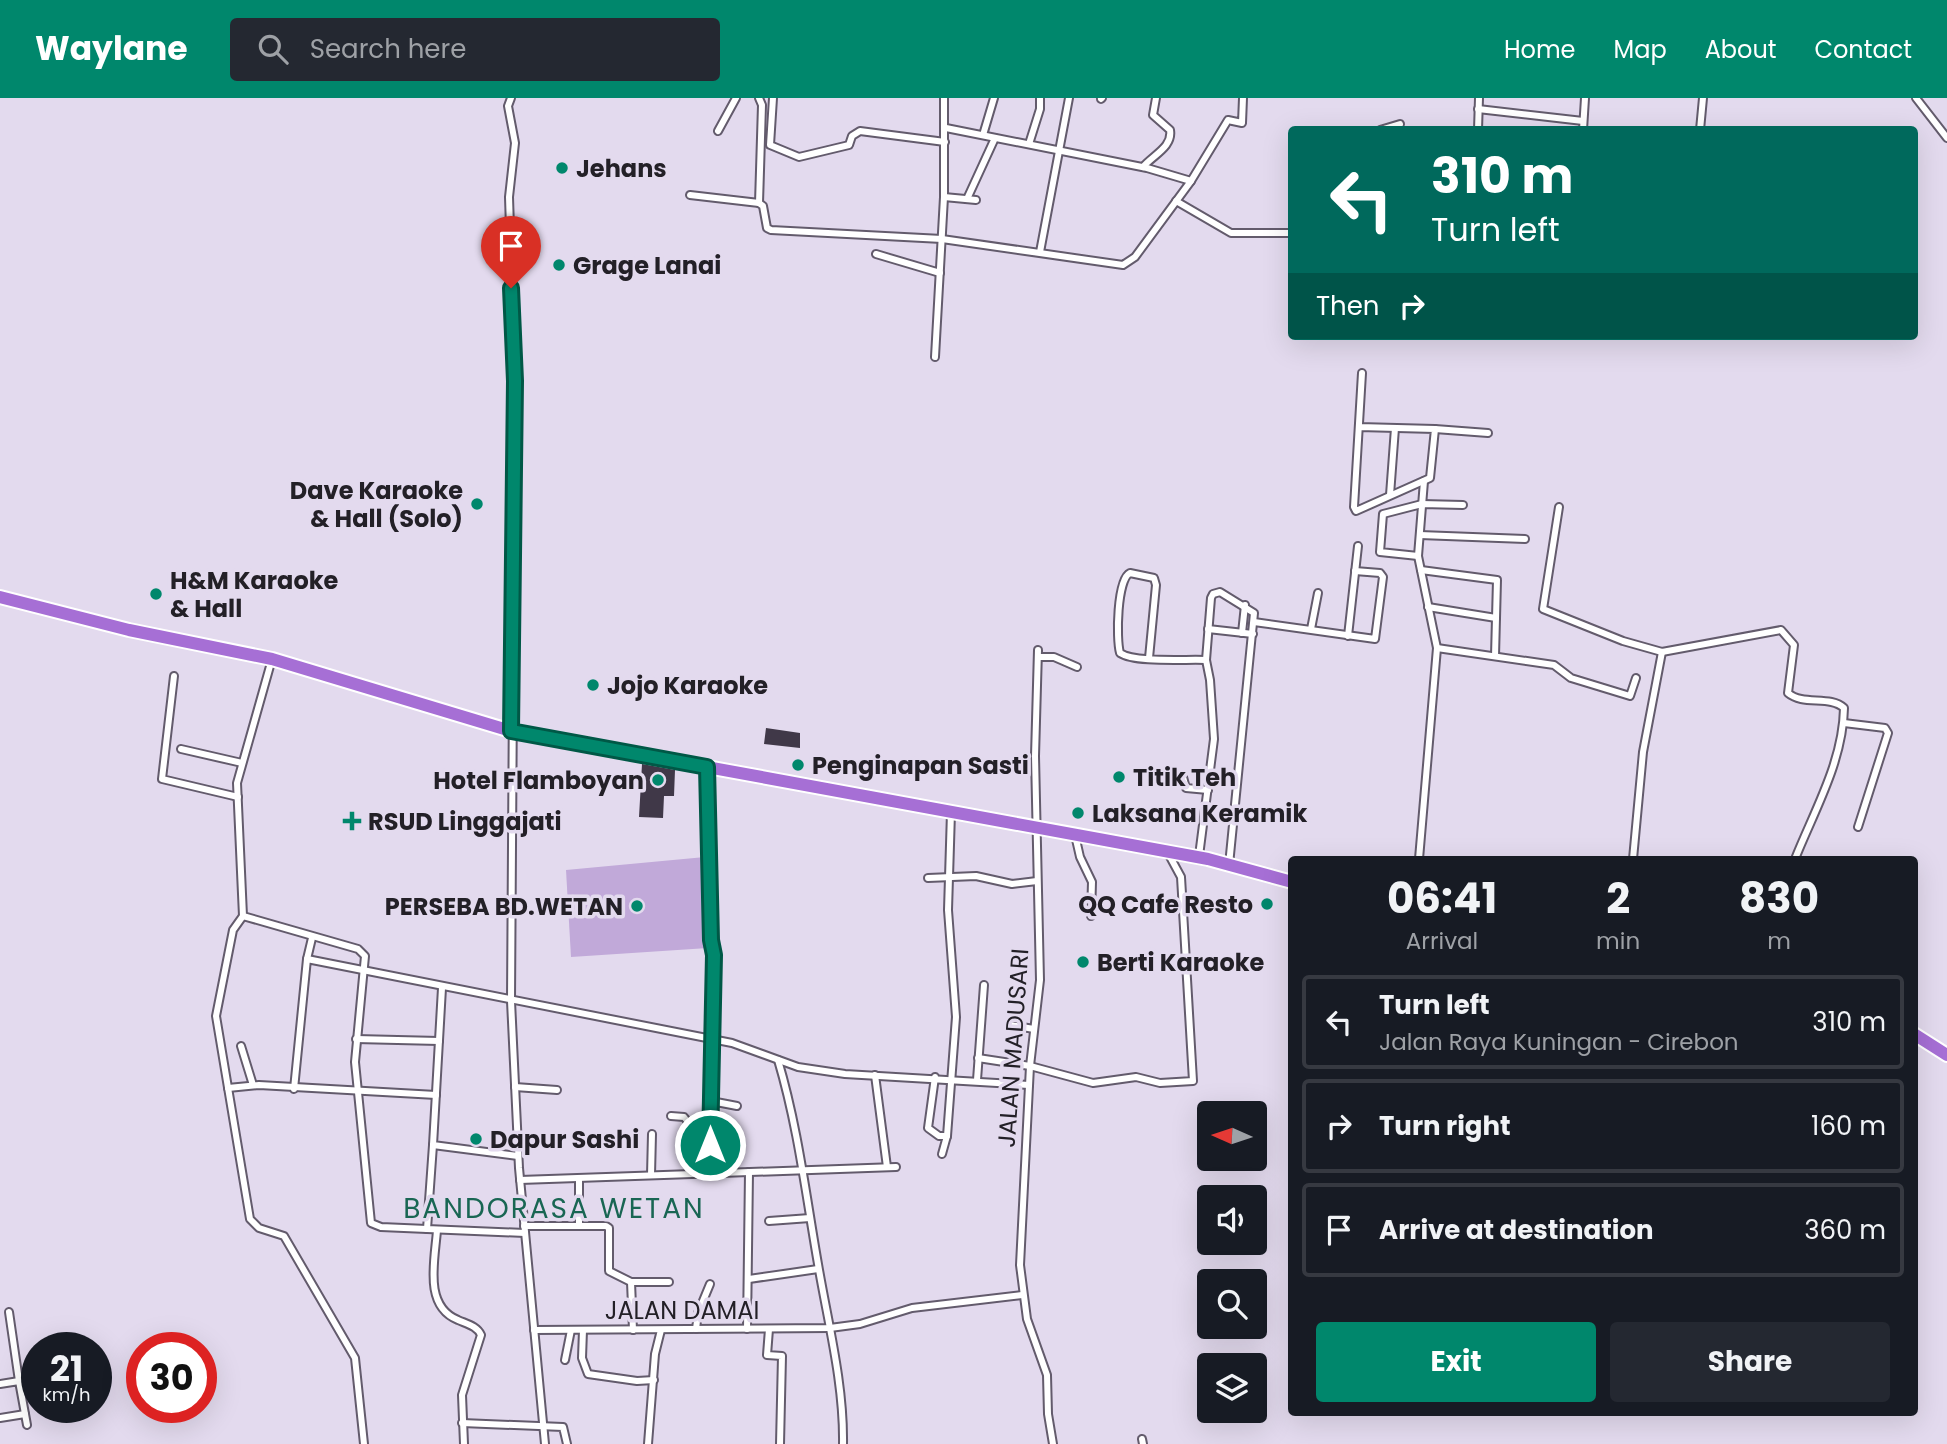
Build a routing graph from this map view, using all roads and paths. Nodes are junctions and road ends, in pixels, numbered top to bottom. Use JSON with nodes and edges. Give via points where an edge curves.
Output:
{"nodes":[{"id":1,"x":511,"y":98,"type":"edge"},
{"id":2,"x":736,"y":98,"type":"edge"},
{"id":3,"x":759,"y":98,"type":"edge"},
{"id":4,"x":773,"y":98,"type":"edge"},
{"id":5,"x":944,"y":98,"type":"edge"},
{"id":6,"x":994,"y":98,"type":"edge"},
{"id":7,"x":1040,"y":98,"type":"edge"},
{"id":8,"x":1069,"y":98,"type":"edge"},
{"id":9,"x":1156,"y":98,"type":"edge"},
{"id":10,"x":1243,"y":98,"type":"edge"},
{"id":11,"x":1479,"y":98,"type":"edge"},
{"id":12,"x":1585,"y":98,"type":"edge"},
{"id":13,"x":1703,"y":98,"type":"edge"},
{"id":14,"x":1916,"y":98,"type":"edge"},
{"id":15,"x":1478,"y":108,"type":"junction"},
{"id":16,"x":1583,"y":121,"type":"junction"},
{"id":17,"x":1400,"y":124,"type":"dead end"},
{"id":18,"x":1393,"y":126,"type":"edge"},
{"id":19,"x":1478,"y":126,"type":"edge"},
{"id":20,"x":1583,"y":126,"type":"edge"},
{"id":21,"x":1700,"y":126,"type":"edge"},
{"id":22,"x":946,"y":128,"type":"junction"},
{"id":23,"x":718,"y":131,"type":"dead end"},
{"id":24,"x":983,"y":135,"type":"junction"},
{"id":25,"x":995,"y":138,"type":"junction"},
{"id":26,"x":1947,"y":138,"type":"edge"},
{"id":27,"x":945,"y":142,"type":"junction"},
{"id":28,"x":1029,"y":144,"type":"junction"},
{"id":29,"x":1059,"y":149,"type":"junction"},
{"id":30,"x":1143,"y":167,"type":"junction"},
{"id":31,"x":1191,"y":181,"type":"junction"},
{"id":32,"x":690,"y":195,"type":"dead end"},
{"id":33,"x":944,"y":197,"type":"junction"},
{"id":34,"x":967,"y":199,"type":"junction"},
{"id":35,"x":976,"y":200,"type":"dead end"},
{"id":36,"x":1176,"y":201,"type":"junction"},
{"id":37,"x":759,"y":203,"type":"junction"},
{"id":38,"x":1288,"y":233,"type":"edge"},
{"id":39,"x":942,"y":239,"type":"junction"},
{"id":40,"x":1040,"y":252,"type":"junction"},
{"id":41,"x":876,"y":254,"type":"dead end"},
{"id":42,"x":940,"y":273,"type":"junction"},
{"id":43,"x":935,"y":357,"type":"dead end"},
{"id":44,"x":1363,"y":373,"type":"dead end"},
{"id":45,"x":1359,"y":427,"type":"junction"},
{"id":46,"x":1395,"y":428,"type":"junction"},
{"id":47,"x":1435,"y":429,"type":"junction"},
{"id":48,"x":1488,"y":433,"type":"dead end"},
{"id":49,"x":1424,"y":481,"type":"junction"},
{"id":50,"x":1390,"y":495,"type":"junction"},
{"id":51,"x":1422,"y":504,"type":"junction"},
{"id":52,"x":1463,"y":505,"type":"dead end"},
{"id":53,"x":1559,"y":507,"type":"dead end"},
{"id":54,"x":1420,"y":535,"type":"junction"},
{"id":55,"x":1525,"y":539,"type":"dead end"},
{"id":56,"x":1358,"y":546,"type":"dead end"},
{"id":57,"x":1418,"y":556,"type":"junction"},
{"id":58,"x":1421,"y":570,"type":"junction"},
{"id":59,"x":1355,"y":571,"type":"junction"},
{"id":60,"x":1318,"y":593,"type":"dead end"},
{"id":61,"x":0,"y":597,"type":"edge"},
{"id":62,"x":1245,"y":605,"type":"junction"},
{"id":63,"x":1428,"y":607,"type":"junction"},
{"id":64,"x":1496,"y":618,"type":"junction"},
{"id":65,"x":1254,"y":622,"type":"junction"},
{"id":66,"x":1208,"y":629,"type":"junction"},
{"id":67,"x":1311,"y":629,"type":"junction"},
{"id":68,"x":1242,"y":633,"type":"junction"},
{"id":69,"x":1253,"y":634,"type":"junction"},
{"id":70,"x":1348,"y":636,"type":"junction"},
{"id":71,"x":1437,"y":648,"type":"junction"},
{"id":72,"x":1662,"y":652,"type":"junction"},
{"id":73,"x":1495,"y":656,"type":"junction"},
{"id":74,"x":1149,"y":657,"type":"junction"},
{"id":75,"x":272,"y":659,"type":"junction"},
{"id":76,"x":1206,"y":660,"type":"junction"},
{"id":77,"x":1077,"y":667,"type":"dead end"},
{"id":78,"x":174,"y":676,"type":"dead end"},
{"id":79,"x":1636,"y":678,"type":"dead end"},
{"id":80,"x":1844,"y":723,"type":"junction"},
{"id":81,"x":511,"y":731,"type":"junction"},
{"id":82,"x":181,"y":749,"type":"dead end"},
{"id":83,"x":242,"y":763,"type":"junction"},
{"id":84,"x":707,"y":767,"type":"junction"},
{"id":85,"x":1183,"y":777,"type":"dead end"},
{"id":86,"x":1208,"y":790,"type":"junction"},
{"id":87,"x":238,"y":797,"type":"junction"},
{"id":88,"x":951,"y":812,"type":"junction"},
{"id":89,"x":1036,"y":827,"type":"junction"},
{"id":90,"x":1858,"y":827,"type":"dead end"},
{"id":91,"x":1075,"y":835,"type":"junction"},
{"id":92,"x":1184,"y":856,"type":"junction"},
{"id":93,"x":1419,"y":856,"type":"edge"},
{"id":94,"x":1633,"y":856,"type":"edge"},
{"id":95,"x":1796,"y":856,"type":"edge"},
{"id":96,"x":1229,"y":865,"type":"junction"},
{"id":97,"x":928,"y":878,"type":"dead end"},
{"id":98,"x":950,"y":878,"type":"junction"},
{"id":99,"x":1037,"y":881,"type":"junction"},
{"id":100,"x":1288,"y":881,"type":"edge"},
{"id":101,"x":243,"y":916,"type":"junction"},
{"id":102,"x":1091,"y":916,"type":"dead end"},
{"id":103,"x":312,"y":938,"type":"junction"},
{"id":104,"x":307,"y":959,"type":"junction"},
{"id":105,"x":366,"y":969,"type":"junction"},
{"id":106,"x":984,"y":985,"type":"dead end"},
{"id":107,"x":442,"y":988,"type":"junction"},
{"id":108,"x":511,"y":1002,"type":"junction"},
{"id":109,"x":1010,"y":1025,"type":"dead end"},
{"id":110,"x":1034,"y":1029,"type":"junction"},
{"id":111,"x":1918,"y":1037,"type":"edge"},
{"id":112,"x":356,"y":1039,"type":"junction"},
{"id":113,"x":713,"y":1040,"type":"junction"},
{"id":114,"x":439,"y":1041,"type":"junction"},
{"id":115,"x":241,"y":1046,"type":"dead end"},
{"id":116,"x":1947,"y":1055,"type":"edge"},
{"id":117,"x":978,"y":1059,"type":"junction"},
{"id":118,"x":778,"y":1060,"type":"junction"},
{"id":119,"x":1030,"y":1066,"type":"junction"},
{"id":120,"x":875,"y":1075,"type":"junction"},
{"id":121,"x":935,"y":1077,"type":"junction"},
{"id":122,"x":953,"y":1078,"type":"junction"},
{"id":123,"x":977,"y":1080,"type":"junction"},
{"id":124,"x":253,"y":1085,"type":"junction"},
{"id":125,"x":1029,"y":1085,"type":"junction"},
{"id":126,"x":515,"y":1087,"type":"junction"},
{"id":127,"x":228,"y":1088,"type":"junction"},
{"id":128,"x":294,"y":1089,"type":"junction"},
{"id":129,"x":356,"y":1090,"type":"junction"},
{"id":130,"x":557,"y":1090,"type":"dead end"},
{"id":131,"x":436,"y":1095,"type":"junction"},
{"id":132,"x":711,"y":1101,"type":"junction"},
{"id":133,"x":737,"y":1106,"type":"dead end"},
{"id":134,"x":671,"y":1116,"type":"dead end"},
{"id":135,"x":710,"y":1125,"type":"junction"},
{"id":136,"x":652,"y":1134,"type":"dead end"},
{"id":137,"x":947,"y":1136,"type":"junction"},
{"id":138,"x":433,"y":1145,"type":"junction"},
{"id":139,"x":942,"y":1154,"type":"dead end"},
{"id":140,"x":518,"y":1156,"type":"junction"},
{"id":141,"x":887,"y":1167,"type":"junction"},
{"id":142,"x":896,"y":1167,"type":"dead end"},
{"id":143,"x":710,"y":1172,"type":"junction"},
{"id":144,"x":750,"y":1172,"type":"junction"},
{"id":145,"x":803,"y":1172,"type":"junction"},
{"id":146,"x":651,"y":1175,"type":"junction"},
{"id":147,"x":579,"y":1179,"type":"junction"},
{"id":148,"x":520,"y":1180,"type":"junction"},
{"id":149,"x":810,"y":1219,"type":"junction"},
{"id":150,"x":769,"y":1221,"type":"dead end"},
{"id":151,"x":579,"y":1226,"type":"junction"},
{"id":152,"x":426,"y":1229,"type":"junction"},
{"id":153,"x":437,"y":1230,"type":"junction"},
{"id":154,"x":525,"y":1230,"type":"junction"},
{"id":155,"x":818,"y":1269,"type":"junction"},
{"id":156,"x":749,"y":1279,"type":"junction"},
{"id":157,"x":631,"y":1282,"type":"junction"},
{"id":158,"x":669,"y":1282,"type":"dead end"},
{"id":159,"x":710,"y":1284,"type":"dead end"},
{"id":160,"x":1022,"y":1295,"type":"junction"},
{"id":161,"x":9,"y":1312,"type":"dead end"},
{"id":162,"x":830,"y":1328,"type":"junction"},
{"id":163,"x":696,"y":1329,"type":"junction"},
{"id":164,"x":747,"y":1329,"type":"junction"},
{"id":165,"x":769,"y":1329,"type":"junction"},
{"id":166,"x":534,"y":1330,"type":"junction"},
{"id":167,"x":571,"y":1330,"type":"junction"},
{"id":168,"x":583,"y":1330,"type":"junction"},
{"id":169,"x":633,"y":1330,"type":"junction"},
{"id":170,"x":660,"y":1330,"type":"junction"},
{"id":171,"x":565,"y":1360,"type":"dead end"},
{"id":172,"x":654,"y":1380,"type":"junction"},
{"id":173,"x":19,"y":1381,"type":"junction"},
{"id":174,"x":0,"y":1384,"type":"edge"},
{"id":175,"x":21,"y":1392,"type":"edge"},
{"id":176,"x":21,"y":1414,"type":"edge"},
{"id":177,"x":0,"y":1418,"type":"edge"},
{"id":178,"x":463,"y":1423,"type":"junction"},
{"id":179,"x":543,"y":1427,"type":"junction"},
{"id":180,"x":364,"y":1444,"type":"edge"},
{"id":181,"x":464,"y":1444,"type":"edge"},
{"id":182,"x":545,"y":1444,"type":"edge"},
{"id":183,"x":568,"y":1444,"type":"edge"},
{"id":184,"x":648,"y":1444,"type":"edge"},
{"id":185,"x":780,"y":1444,"type":"edge"},
{"id":186,"x":843,"y":1444,"type":"edge"},
{"id":187,"x":1053,"y":1444,"type":"edge"}],
"edges":[{"from":1,"to":81,"type":"street","via":[[515,381]]},
{"from":2,"to":23,"type":"street"},
{"from":3,"to":37,"type":"street"},
{"from":4,"to":27,"type":"street","via":[[770,145],[799,158],[849,145],[860,131]]},
{"from":5,"to":22,"type":"street"},
{"from":6,"to":24,"type":"street"},
{"from":7,"to":28,"type":"street"},
{"from":8,"to":29,"type":"street"},
{"from":9,"to":30,"type":"street","via":[[1153,115],[1170,130],[1171,137]]},
{"from":10,"to":31,"type":"street","via":[[1242,123],[1228,120]]},
{"from":11,"to":15,"type":"street"},
{"from":12,"to":16,"type":"street"},
{"from":13,"to":21,"type":"street"},
{"from":14,"to":26,"type":"street"},
{"from":15,"to":16,"type":"street"},
{"from":15,"to":19,"type":"street"},
{"from":16,"to":20,"type":"street"},
{"from":17,"to":18,"type":"street"},
{"from":22,"to":24,"type":"street"},
{"from":22,"to":27,"type":"street"},
{"from":24,"to":25,"type":"street"},
{"from":25,"to":28,"type":"street"},
{"from":25,"to":34,"type":"street"},
{"from":27,"to":33,"type":"street"},
{"from":28,"to":29,"type":"street"},
{"from":29,"to":30,"type":"street"},
{"from":29,"to":40,"type":"street"},
{"from":30,"to":31,"type":"street"},
{"from":31,"to":36,"type":"street"},
{"from":32,"to":37,"type":"street"},
{"from":33,"to":34,"type":"street"},
{"from":33,"to":39,"type":"street"},
{"from":34,"to":35,"type":"street"},
{"from":36,"to":38,"type":"street","via":[[1231,233]]},
{"from":36,"to":40,"type":"street","via":[[1130,262],[1116,264]]},
{"from":37,"to":39,"type":"street","via":[[771,230]]},
{"from":39,"to":40,"type":"street"},
{"from":39,"to":42,"type":"street"},
{"from":41,"to":42,"type":"street"},
{"from":42,"to":43,"type":"street"},
{"from":44,"to":45,"type":"street"},
{"from":45,"to":46,"type":"street"},
{"from":45,"to":50,"type":"street","via":[[1354,508],[1360,511]]},
{"from":46,"to":47,"type":"street"},
{"from":46,"to":50,"type":"street"},
{"from":47,"to":48,"type":"street"},
{"from":47,"to":49,"type":"street","via":[[1432,475]]},
{"from":49,"to":50,"type":"street"},
{"from":49,"to":51,"type":"street"},
{"from":51,"to":52,"type":"street"},
{"from":51,"to":54,"type":"street"},
{"from":51,"to":57,"type":"street","via":[[1382,518],[1380,552]]},
{"from":53,"to":72,"type":"street","via":[[1543,608]]},
{"from":54,"to":55,"type":"street"},
{"from":54,"to":57,"type":"street"},
{"from":56,"to":59,"type":"street"},
{"from":57,"to":58,"type":"street"},
{"from":58,"to":63,"type":"street"},
{"from":58,"to":64,"type":"street","via":[[1497,580]]},
{"from":59,"to":70,"type":"street"},
{"from":59,"to":70,"type":"street","via":[[1383,577],[1377,636],[1372,640]]},
{"from":60,"to":67,"type":"street"},
{"from":61,"to":75,"type":"highway","via":[[129,630]]},
{"from":62,"to":65,"type":"street","via":[[1254,613]]},
{"from":62,"to":66,"type":"street","via":[[1220,592],[1213,594]]},
{"from":62,"to":68,"type":"street"},
{"from":63,"to":64,"type":"street"},
{"from":63,"to":71,"type":"street"},
{"from":64,"to":73,"type":"street"},
{"from":65,"to":67,"type":"street"},
{"from":65,"to":69,"type":"street"},
{"from":66,"to":68,"type":"street"},
{"from":66,"to":76,"type":"street"},
{"from":67,"to":70,"type":"street"},
{"from":68,"to":69,"type":"street"},
{"from":69,"to":96,"type":"street"},
{"from":71,"to":73,"type":"street"},
{"from":71,"to":93,"type":"street"},
{"from":72,"to":80,"type":"street","via":[[1781,630],[1794,645],[1788,693],[1837,703],[1844,708]]},
{"from":72,"to":94,"type":"street","via":[[1643,751]]},
{"from":73,"to":79,"type":"street","via":[[1554,665],[1571,678],[1630,695]]},
{"from":74,"to":74,"type":"street","via":[[1123,655],[1117,642],[1122,582],[1130,573],[1154,578],[1156,584]]},
{"from":74,"to":76,"type":"street"},
{"from":75,"to":81,"type":"highway"},
{"from":75,"to":83,"type":"street"},
{"from":76,"to":86,"type":"street","via":[[1214,739]]},
{"from":77,"to":89,"type":"street","name":"JALAN MADUSARI","via":[[1038,654]]},
{"from":78,"to":87,"type":"street","via":[[162,779]]},
{"from":80,"to":90,"type":"street","via":[[1885,728],[1888,733]]},
{"from":80,"to":95,"type":"street","via":[[1828,783]]},
{"from":81,"to":84,"type":"highway"},
{"from":81,"to":108,"type":"street"},
{"from":82,"to":83,"type":"street"},
{"from":83,"to":87,"type":"street"},
{"from":84,"to":88,"type":"highway"},
{"from":84,"to":113,"type":"street"},
{"from":85,"to":86,"type":"street","via":[[1186,788]]},
{"from":86,"to":92,"type":"street"},
{"from":87,"to":101,"type":"street"},
{"from":88,"to":89,"type":"highway"},
{"from":88,"to":98,"type":"street"},
{"from":89,"to":91,"type":"highway"},
{"from":89,"to":99,"type":"street","name":"JALAN MADUSARI"},
{"from":91,"to":92,"type":"highway"},
{"from":91,"to":102,"type":"street","via":[[1092,882]]},
{"from":92,"to":96,"type":"highway"},
{"from":92,"to":119,"type":"street","via":[[1181,877],[1194,1079],[1160,1083],[1136,1077],[1093,1083]]},
{"from":96,"to":100,"type":"highway"},
{"from":97,"to":98,"type":"street"},
{"from":98,"to":99,"type":"street","via":[[975,876],[1012,884]]},
{"from":98,"to":122,"type":"street","via":[[956,1017]]},
{"from":99,"to":110,"type":"street","name":"JALAN MADUSARI","via":[[1040,980]]},
{"from":101,"to":103,"type":"street"},
{"from":101,"to":127,"type":"street","via":[[233,930],[216,1009]]},
{"from":103,"to":104,"type":"street"},
{"from":103,"to":105,"type":"street","via":[[358,949],[365,956]]},
{"from":104,"to":105,"type":"street"},
{"from":104,"to":128,"type":"street"},
{"from":105,"to":107,"type":"street"},
{"from":105,"to":112,"type":"street"},
{"from":106,"to":117,"type":"street"},
{"from":107,"to":108,"type":"street"},
{"from":107,"to":114,"type":"street"},
{"from":108,"to":113,"type":"street"},
{"from":108,"to":126,"type":"street"},
{"from":109,"to":110,"type":"street"},
{"from":110,"to":119,"type":"street","name":"JALAN MADUSARI"},
{"from":111,"to":116,"type":"highway"},
{"from":112,"to":114,"type":"street"},
{"from":112,"to":129,"type":"street"},
{"from":113,"to":118,"type":"street"},
{"from":113,"to":132,"type":"street"},
{"from":114,"to":131,"type":"street"},
{"from":115,"to":124,"type":"street"},
{"from":117,"to":119,"type":"street"},
{"from":117,"to":123,"type":"street"},
{"from":118,"to":120,"type":"street","via":[[798,1067]]},
{"from":118,"to":145,"type":"street"},
{"from":119,"to":125,"type":"street","name":"JALAN MADUSARI"},
{"from":120,"to":121,"type":"street"},
{"from":120,"to":141,"type":"street"},
{"from":121,"to":122,"type":"street"},
{"from":121,"to":137,"type":"street","via":[[928,1128]]},
{"from":122,"to":123,"type":"street"},
{"from":122,"to":137,"type":"street"},
{"from":123,"to":125,"type":"street"},
{"from":124,"to":127,"type":"street"},
{"from":124,"to":128,"type":"street"},
{"from":125,"to":160,"type":"street","name":"JALAN MADUSARI"},
{"from":126,"to":130,"type":"street"},
{"from":126,"to":140,"type":"street"},
{"from":127,"to":180,"type":"street","via":[[250,1219],[259,1228],[284,1236],[355,1358]]},
{"from":128,"to":129,"type":"street"},
{"from":129,"to":131,"type":"street"},
{"from":129,"to":152,"type":"street","via":[[371,1223]]},
{"from":131,"to":138,"type":"street"},
{"from":132,"to":133,"type":"street"},
{"from":132,"to":135,"type":"street"},
{"from":134,"to":135,"type":"street","via":[[684,1117],[692,1127]]},
{"from":135,"to":143,"type":"street"},
{"from":136,"to":146,"type":"street"},
{"from":137,"to":139,"type":"street"},
{"from":138,"to":140,"type":"street"},
{"from":138,"to":152,"type":"street"},
{"from":140,"to":148,"type":"street"},
{"from":141,"to":142,"type":"street"},
{"from":141,"to":145,"type":"street"},
{"from":143,"to":144,"type":"street"},
{"from":143,"to":146,"type":"street"},
{"from":144,"to":145,"type":"street"},
{"from":144,"to":156,"type":"street","via":[[746,1219]]},
{"from":145,"to":149,"type":"street"},
{"from":146,"to":147,"type":"street"},
{"from":147,"to":148,"type":"street"},
{"from":147,"to":151,"type":"street"},
{"from":148,"to":154,"type":"street"},
{"from":149,"to":150,"type":"street"},
{"from":149,"to":155,"type":"street"},
{"from":151,"to":154,"type":"street"},
{"from":151,"to":157,"type":"street","via":[[609,1228],[609,1270]]},
{"from":152,"to":153,"type":"street"},
{"from":153,"to":154,"type":"street"},
{"from":153,"to":178,"type":"street","via":[[434,1294],[443,1310],[481,1335],[463,1395]]},
{"from":154,"to":166,"type":"street"},
{"from":155,"to":156,"type":"street"},
{"from":155,"to":162,"type":"street"},
{"from":156,"to":164,"type":"street"},
{"from":157,"to":158,"type":"street"},
{"from":157,"to":169,"type":"street"},
{"from":159,"to":163,"type":"street"},
{"from":160,"to":162,"type":"street","name":"JALAN DAMAI","via":[[912,1308]]},
{"from":160,"to":187,"type":"street","name":"JALAN MADUSARI","via":[[1047,1375]]},
{"from":161,"to":173,"type":"street"},
{"from":162,"to":165,"type":"street","name":"JALAN DAMAI"},
{"from":162,"to":186,"type":"street"},
{"from":163,"to":164,"type":"street","name":"JALAN DAMAI"},
{"from":163,"to":170,"type":"street","name":"JALAN DAMAI"},
{"from":164,"to":165,"type":"street","name":"JALAN DAMAI"},
{"from":165,"to":185,"type":"street","via":[[767,1355],[782,1356]]},
{"from":166,"to":167,"type":"street","name":"JALAN DAMAI"},
{"from":166,"to":179,"type":"street"},
{"from":167,"to":168,"type":"street","name":"JALAN DAMAI"},
{"from":167,"to":171,"type":"street"},
{"from":168,"to":169,"type":"street","name":"JALAN DAMAI"},
{"from":168,"to":172,"type":"street","via":[[582,1358],[588,1374]]},
{"from":169,"to":170,"type":"street","name":"JALAN DAMAI"},
{"from":170,"to":172,"type":"street"},
{"from":172,"to":184,"type":"street"},
{"from":173,"to":174,"type":"street"},
{"from":173,"to":175,"type":"street"},
{"from":176,"to":177,"type":"street"},
{"from":178,"to":179,"type":"street"},
{"from":178,"to":181,"type":"street"},
{"from":179,"to":182,"type":"street"},
{"from":179,"to":183,"type":"street","via":[[563,1427]]}]}
